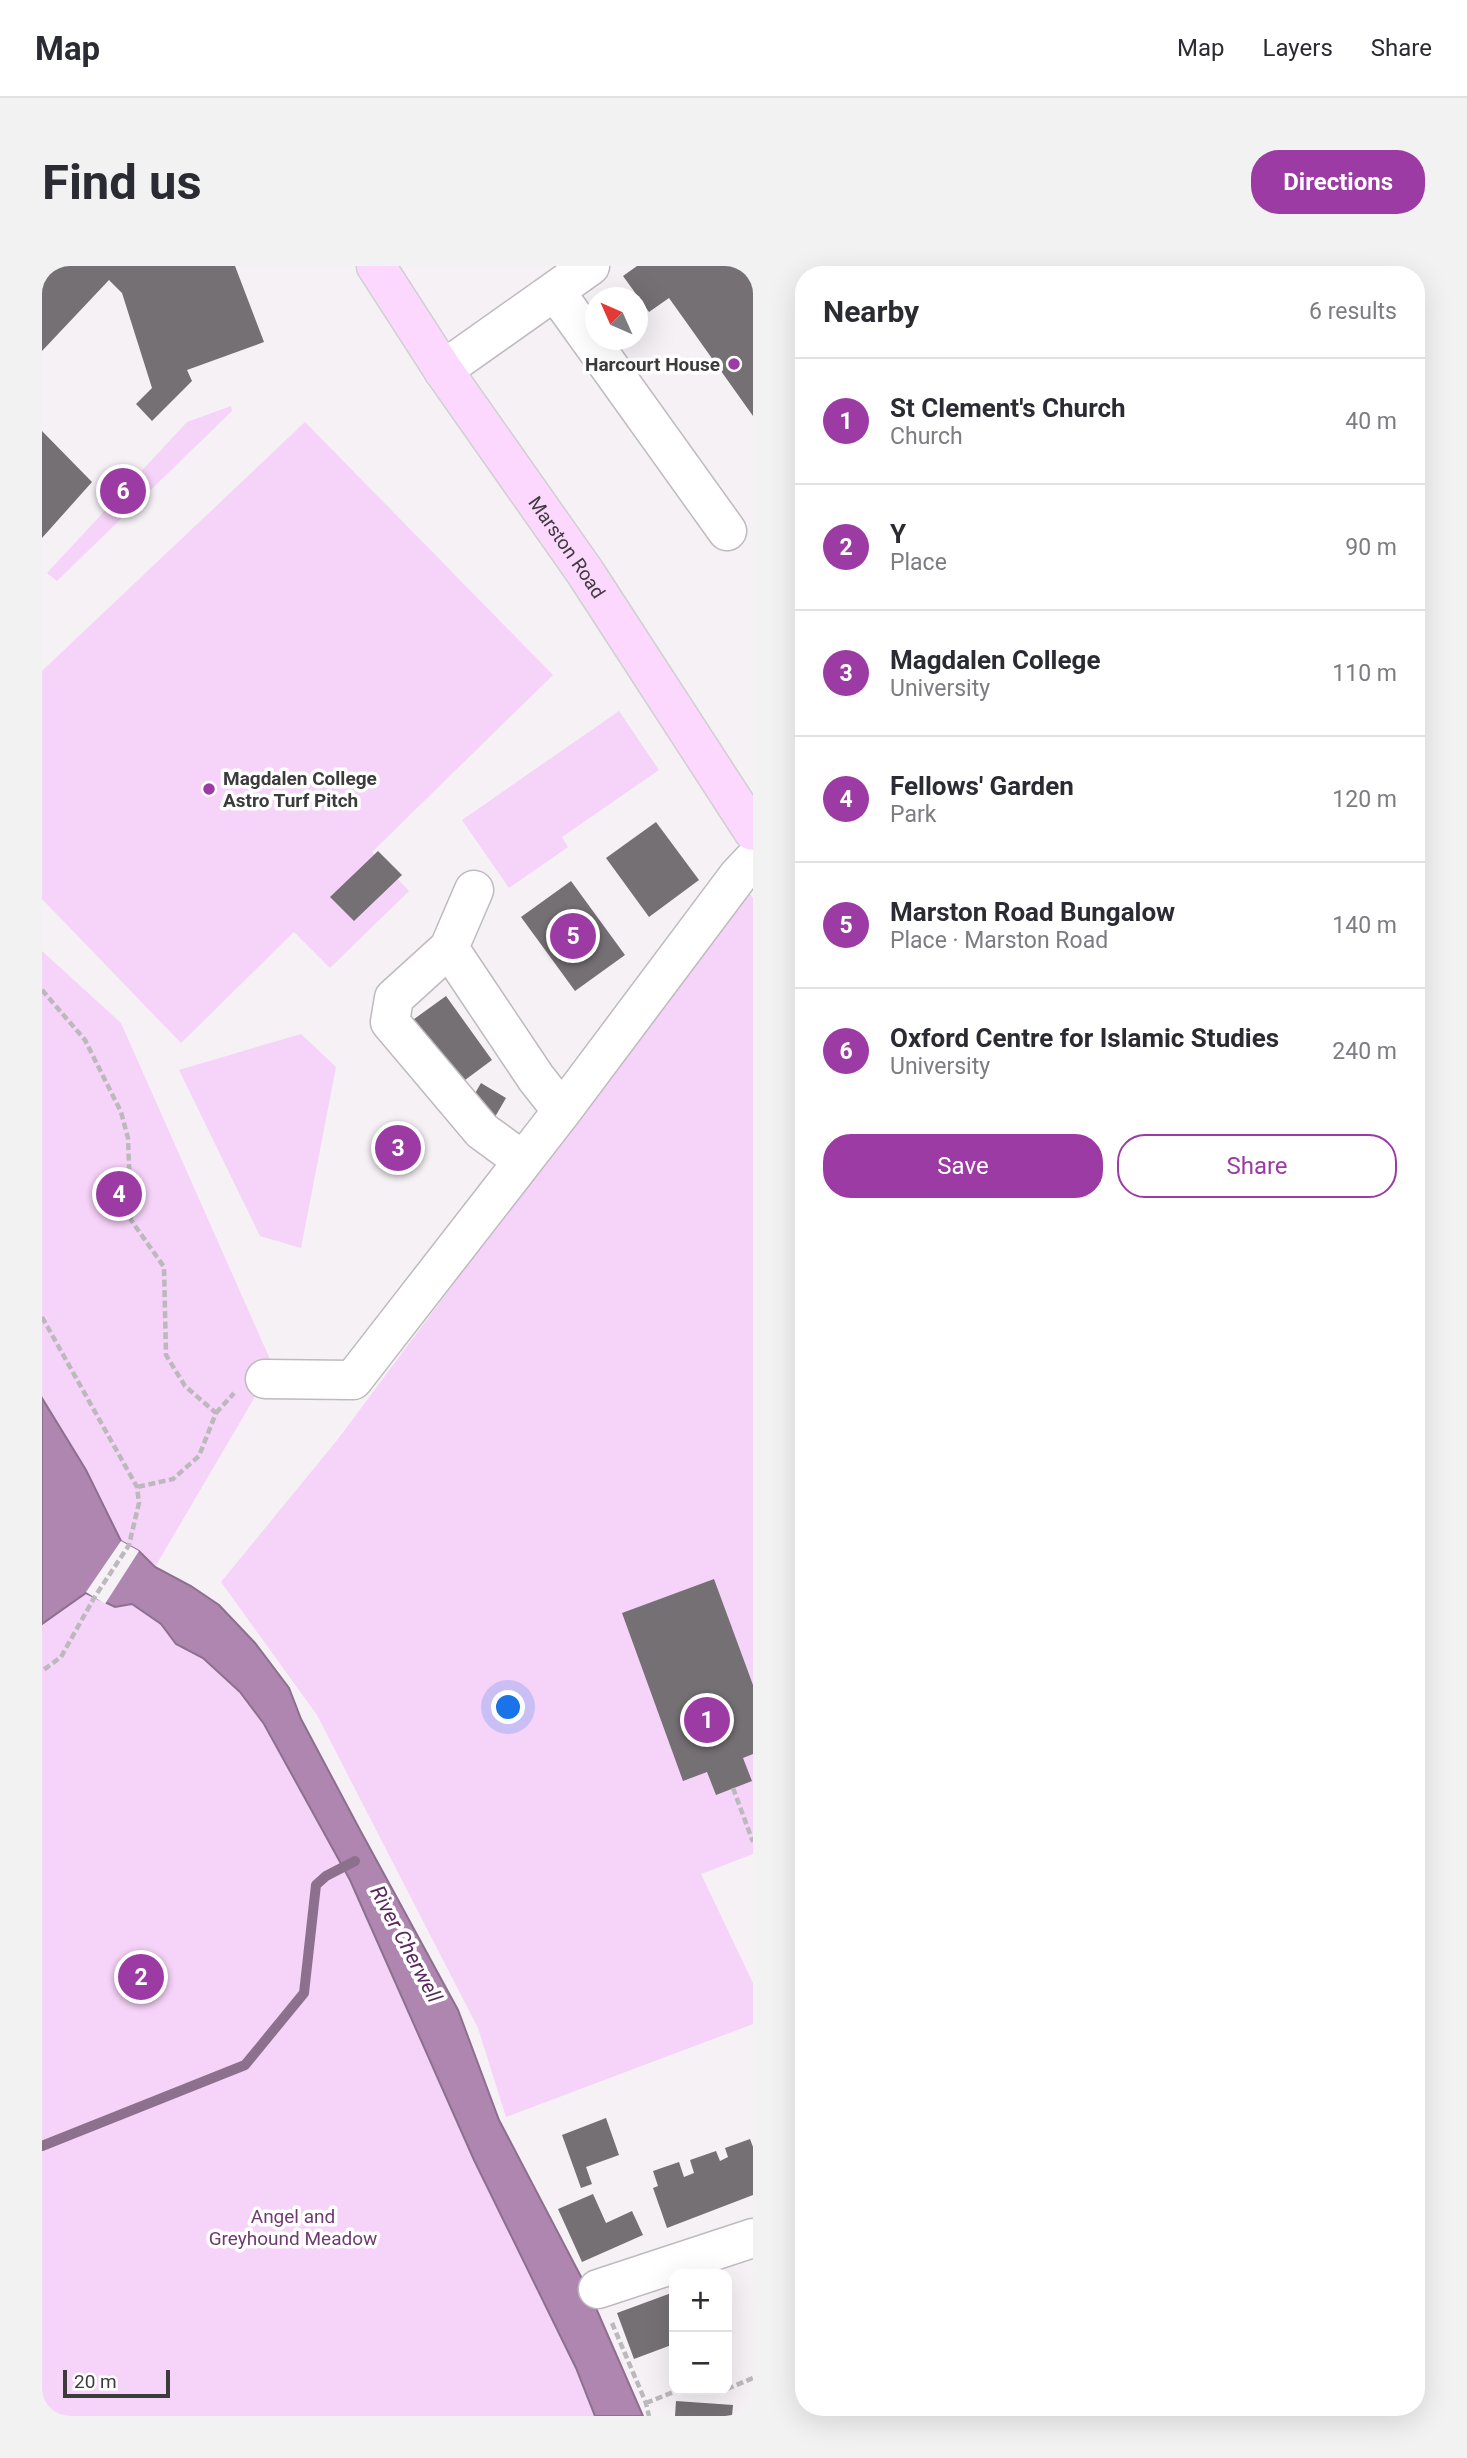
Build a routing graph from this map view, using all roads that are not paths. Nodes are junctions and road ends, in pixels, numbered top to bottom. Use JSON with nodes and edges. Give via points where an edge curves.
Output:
{"nodes":[{"id":1,"x":376,"y":266,"type":"edge"},
{"id":2,"x":590,"y":266,"type":"edge"},
{"id":3,"x":555,"y":290,"type":"junction"},
{"id":4,"x":443,"y":370,"type":"junction"},
{"id":5,"x":727,"y":531,"type":"dead end"},
{"id":6,"x":753,"y":831,"type":"edge"},
{"id":7,"x":753,"y":860,"type":"edge"},
{"id":8,"x":474,"y":890,"type":"dead end"},
{"id":9,"x":449,"y":948,"type":"junction"},
{"id":10,"x":562,"y":1111,"type":"junction"},
{"id":11,"x":523,"y":1161,"type":"junction"},
{"id":12,"x":265,"y":1379,"type":"dead end"},
{"id":13,"x":753,"y":2238,"type":"edge"},
{"id":14,"x":598,"y":2289,"type":"road end"}],
"edges":[{"from":1,"to":4,"type":"main road","name":"Marston Road"},
{"from":2,"to":3,"type":"street"},
{"from":3,"to":4,"type":"street"},
{"from":3,"to":5,"type":"street"},
{"from":4,"to":6,"type":"main road","name":"Marston Road","via":[[585,572]]},
{"from":7,"to":10,"type":"street"},
{"from":8,"to":9,"type":"street"},
{"from":9,"to":10,"type":"street"},
{"from":9,"to":11,"type":"street","via":[[394,998],[390,1022],[482,1130]]},
{"from":10,"to":11,"type":"street"},
{"from":11,"to":12,"type":"street","via":[[353,1380]]},
{"from":13,"to":14,"type":"street"}]}
